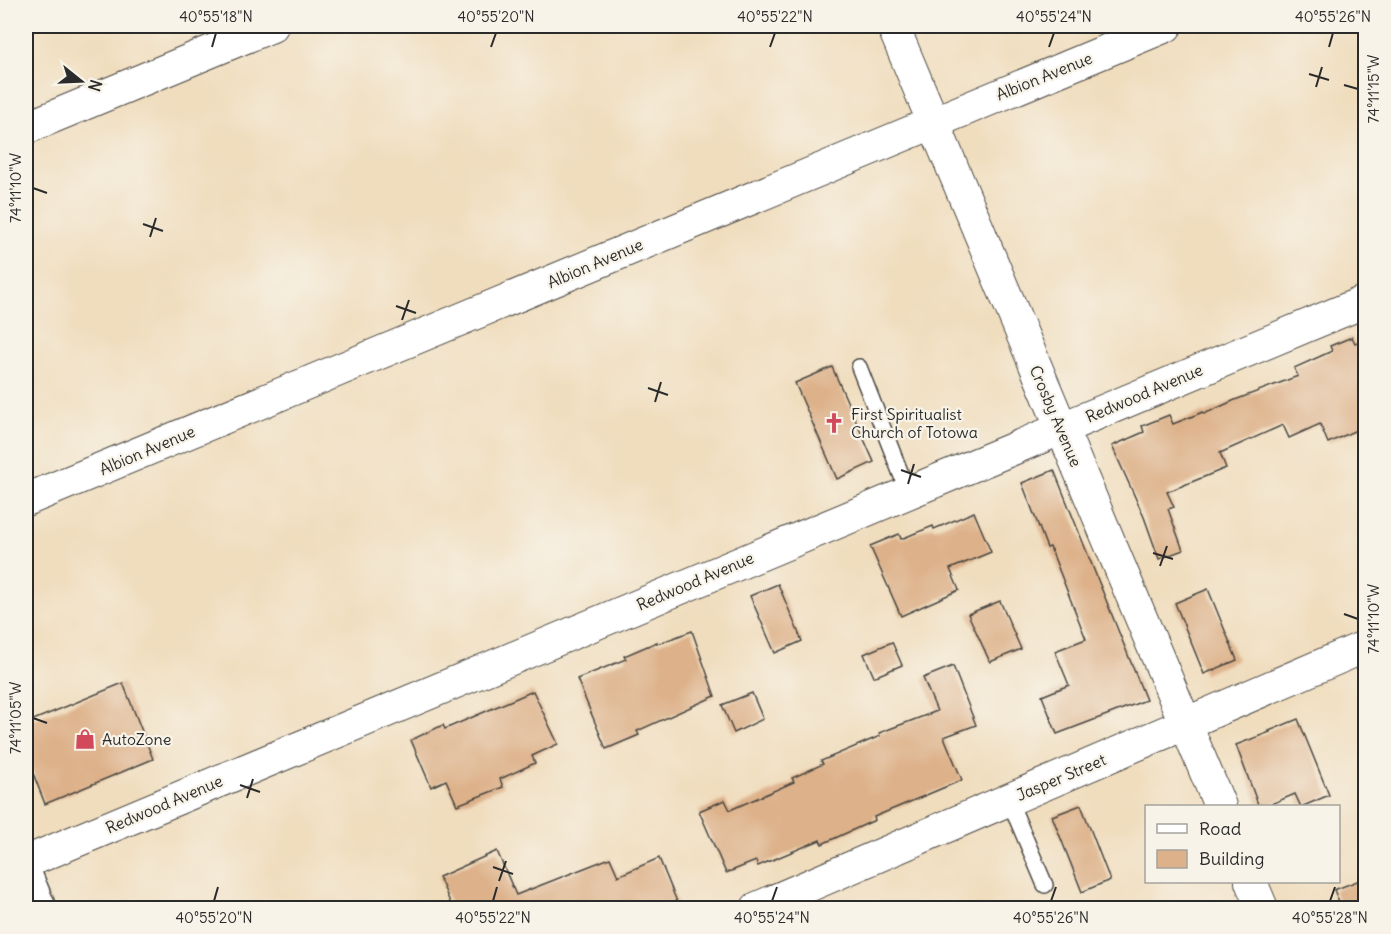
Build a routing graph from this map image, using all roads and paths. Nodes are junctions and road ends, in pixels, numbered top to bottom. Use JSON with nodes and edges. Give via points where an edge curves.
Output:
{"nodes":[{"id":1,"x":272,"y":26,"type":"edge"},
{"id":2,"x":893,"y":26,"type":"edge"},
{"id":3,"x":1166,"y":26,"type":"edge"},
{"id":4,"x":933,"y":122,"type":"junction"},
{"id":5,"x":26,"y":128,"type":"edge"},
{"id":6,"x":1365,"y":301,"type":"edge"},
{"id":7,"x":859,"y":367,"type":"dead end"},
{"id":8,"x":1061,"y":428,"type":"junction"},
{"id":9,"x":908,"y":492,"type":"junction"},
{"id":10,"x":26,"y":500,"type":"edge"},
{"id":11,"x":1365,"y":646,"type":"edge"},
{"id":12,"x":1185,"y":724,"type":"junction"},
{"id":13,"x":1009,"y":800,"type":"junction"},
{"id":14,"x":1219,"y":805,"type":"edge"},
{"id":15,"x":26,"y":862,"type":"edge"},
{"id":16,"x":26,"y":877,"type":"edge"},
{"id":17,"x":1251,"y":883,"type":"edge"},
{"id":18,"x":1045,"y":885,"type":"dead end"},
{"id":19,"x":39,"y":909,"type":"edge"},
{"id":20,"x":757,"y":909,"type":"edge"},
{"id":21,"x":1262,"y":909,"type":"edge"}],
"edges":[{"from":1,"to":5,"type":"street"},
{"from":2,"to":4,"type":"street","name":"Crosby Avenue"},
{"from":3,"to":4,"type":"street","name":"Albion Avenue"},
{"from":4,"to":8,"type":"street","name":"Crosby Avenue"},
{"from":4,"to":10,"type":"street","name":"Albion Avenue"},
{"from":6,"to":8,"type":"street","name":"Redwood Avenue"},
{"from":7,"to":9,"type":"lane"},
{"from":8,"to":9,"type":"street","name":"Redwood Avenue"},
{"from":8,"to":12,"type":"street","name":"Crosby Avenue"},
{"from":9,"to":15,"type":"street","name":"Redwood Avenue"},
{"from":11,"to":12,"type":"street","name":"Jasper Street"},
{"from":12,"to":13,"type":"street","name":"Jasper Street"},
{"from":12,"to":14,"type":"street","name":"Crosby Avenue"},
{"from":13,"to":18,"type":"lane"},
{"from":13,"to":20,"type":"street","name":"Jasper Street"},
{"from":16,"to":19,"type":"main road"},
{"from":17,"to":21,"type":"street"}]}
